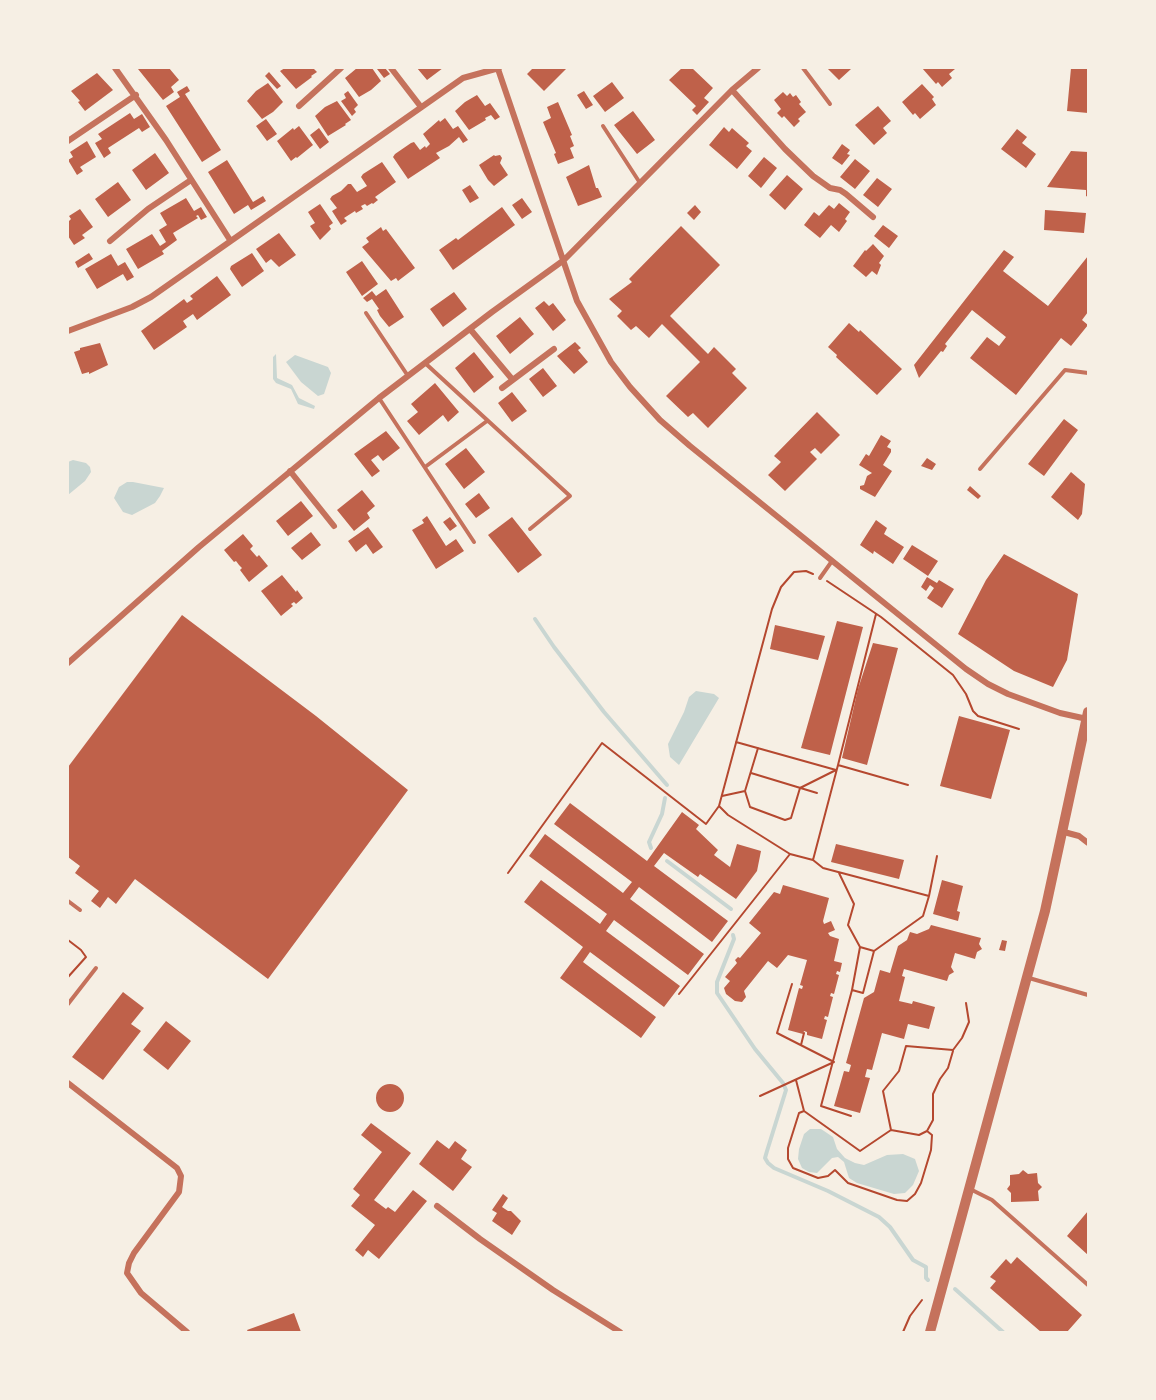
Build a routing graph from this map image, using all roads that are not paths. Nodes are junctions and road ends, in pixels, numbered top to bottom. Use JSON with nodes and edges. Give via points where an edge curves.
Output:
{"nodes":[{"id":1,"x":115,"y":68,"type":"edge"},
{"id":2,"x":341,"y":68,"type":"edge"},
{"id":3,"x":391,"y":68,"type":"edge"},
{"id":4,"x":499,"y":68,"type":"edge"},
{"id":5,"x":758,"y":68,"type":"edge"},
{"id":6,"x":803,"y":68,"type":"edge"},
{"id":7,"x":732,"y":90,"type":"junction"},
{"id":8,"x":136,"y":95,"type":"junction"},
{"id":9,"x":830,"y":104,"type":"dead end"},
{"id":10,"x":299,"y":106,"type":"dead end"},
{"id":11,"x":421,"y":107,"type":"junction"},
{"id":12,"x":603,"y":126,"type":"dead end"},
{"id":13,"x":68,"y":141,"type":"edge"},
{"id":14,"x":191,"y":180,"type":"junction"},
{"id":15,"x":640,"y":183,"type":"junction"},
{"id":16,"x":873,"y":217,"type":"dead end"},
{"id":17,"x":230,"y":240,"type":"junction"},
{"id":18,"x":110,"y":241,"type":"dead end"},
{"id":19,"x":564,"y":260,"type":"junction"},
{"id":20,"x":366,"y":313,"type":"dead end"},
{"id":21,"x":470,"y":329,"type":"junction"},
{"id":22,"x":68,"y":331,"type":"edge"},
{"id":23,"x":554,"y":349,"type":"dead end"},
{"id":24,"x":424,"y":363,"type":"junction"},
{"id":25,"x":1089,"y":373,"type":"edge"},
{"id":26,"x":408,"y":376,"type":"junction"},
{"id":27,"x":512,"y":379,"type":"junction"},
{"id":28,"x":502,"y":388,"type":"dead end"},
{"id":29,"x":379,"y":398,"type":"junction"},
{"id":30,"x":487,"y":421,"type":"junction"},
{"id":31,"x":425,"y":467,"type":"junction"},
{"id":32,"x":980,"y":469,"type":"dead end"},
{"id":33,"x":290,"y":471,"type":"junction"},
{"id":34,"x":334,"y":526,"type":"dead end"},
{"id":35,"x":530,"y":529,"type":"dead end"},
{"id":36,"x":474,"y":542,"type":"dead end"},
{"id":37,"x":832,"y":560,"type":"junction"},
{"id":38,"x":820,"y":578,"type":"road end"},
{"id":39,"x":68,"y":663,"type":"edge"},
{"id":40,"x":1088,"y":716,"type":"edge"},
{"id":41,"x":1064,"y":832,"type":"junction"},
{"id":42,"x":1089,"y":843,"type":"edge"},
{"id":43,"x":68,"y":901,"type":"edge"},
{"id":44,"x":80,"y":910,"type":"dead end"},
{"id":45,"x":96,"y":969,"type":"dead end"},
{"id":46,"x":1028,"y":978,"type":"junction"},
{"id":47,"x":1089,"y":995,"type":"edge"},
{"id":48,"x":68,"y":1004,"type":"edge"},
{"id":49,"x":68,"y":1083,"type":"edge"},
{"id":50,"x":970,"y":1189,"type":"junction"},
{"id":51,"x":437,"y":1206,"type":"dead end"},
{"id":52,"x":1089,"y":1285,"type":"edge"},
{"id":53,"x":187,"y":1332,"type":"edge"},
{"id":54,"x":620,"y":1332,"type":"edge"},
{"id":55,"x":930,"y":1332,"type":"edge"}],
"edges":[{"from":1,"to":8,"type":"street"},
{"from":2,"to":10,"type":"street"},
{"from":3,"to":11,"type":"street"},
{"from":4,"to":11,"type":"street","via":[[463,78]]},
{"from":4,"to":19,"type":"street"},
{"from":5,"to":7,"type":"street"},
{"from":6,"to":9,"type":"lane"},
{"from":7,"to":15,"type":"street"},
{"from":7,"to":16,"type":"street","via":[[813,176],[846,194]]},
{"from":8,"to":13,"type":"street"},
{"from":8,"to":14,"type":"street"},
{"from":11,"to":17,"type":"street"},
{"from":12,"to":15,"type":"lane"},
{"from":14,"to":17,"type":"street"},
{"from":14,"to":18,"type":"street"},
{"from":15,"to":19,"type":"street"},
{"from":17,"to":22,"type":"street","via":[[140,303]]},
{"from":19,"to":21,"type":"street"},
{"from":19,"to":37,"type":"street","via":[[591,329],[630,387],[675,433]]},
{"from":20,"to":26,"type":"lane"},
{"from":21,"to":24,"type":"street"},
{"from":21,"to":27,"type":"street"},
{"from":23,"to":27,"type":"street"},
{"from":24,"to":26,"type":"street"},
{"from":24,"to":30,"type":"lane"},
{"from":25,"to":32,"type":"lane","via":[[1065,370]]},
{"from":26,"to":29,"type":"street"},
{"from":27,"to":28,"type":"street"},
{"from":29,"to":31,"type":"lane"},
{"from":29,"to":33,"type":"street"},
{"from":30,"to":31,"type":"lane"},
{"from":30,"to":35,"type":"lane","via":[[570,496]]},
{"from":31,"to":36,"type":"lane"},
{"from":33,"to":34,"type":"street"},
{"from":33,"to":39,"type":"street"},
{"from":37,"to":38,"type":"lane"},
{"from":37,"to":40,"type":"street","via":[[988,684],[1051,710]]},
{"from":40,"to":41,"type":"street"},
{"from":41,"to":42,"type":"street"},
{"from":41,"to":46,"type":"street"},
{"from":43,"to":44,"type":"lane"},
{"from":45,"to":48,"type":"lane"},
{"from":46,"to":47,"type":"lane"},
{"from":46,"to":50,"type":"street"},
{"from":49,"to":53,"type":"street","via":[[177,1168],[181,1176],[179,1192],[134,1253],[127,1273],[141,1293]]},
{"from":50,"to":52,"type":"lane","via":[[992,1200]]},
{"from":50,"to":55,"type":"street"},
{"from":51,"to":54,"type":"street"}]}
